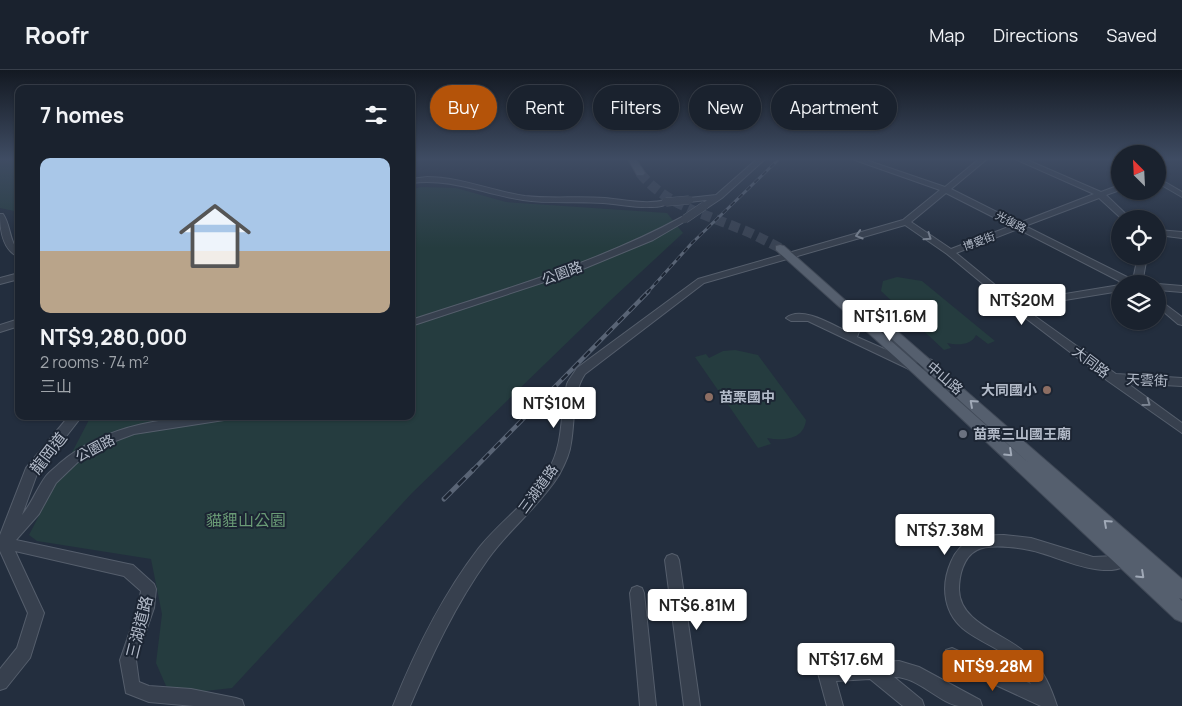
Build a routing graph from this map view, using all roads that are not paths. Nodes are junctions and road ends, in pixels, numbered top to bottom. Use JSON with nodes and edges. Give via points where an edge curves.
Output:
{"nodes":[{"id":1,"x":489,"y":189,"type":"edge"},
{"id":2,"x":727,"y":189,"type":"edge"},
{"id":3,"x":943,"y":189,"type":"edge"},
{"id":4,"x":1088,"y":189,"type":"edge"},
{"id":5,"x":947,"y":190,"type":"junction"},
{"id":6,"x":1111,"y":190,"type":"edge"},
{"id":7,"x":1100,"y":194,"type":"junction"},
{"id":8,"x":719,"y":196,"type":"junction"},
{"id":9,"x":1117,"y":210,"type":"edge"},
{"id":10,"x":0,"y":216,"type":"edge"},
{"id":11,"x":906,"y":222,"type":"junction"},
{"id":12,"x":1020,"y":226,"type":"junction"},
{"id":13,"x":1166,"y":234,"type":"edge"},
{"id":14,"x":1182,"y":235,"type":"edge"},
{"id":15,"x":788,"y":251,"type":"junction"},
{"id":16,"x":15,"y":252,"type":"edge"},
{"id":17,"x":950,"y":252,"type":"junction"},
{"id":18,"x":1115,"y":275,"type":"edge"},
{"id":19,"x":15,"y":277,"type":"edge"},
{"id":20,"x":0,"y":281,"type":"edge"},
{"id":21,"x":1166,"y":288,"type":"edge"},
{"id":22,"x":1111,"y":289,"type":"edge"},
{"id":23,"x":1182,"y":289,"type":"edge"},
{"id":24,"x":1014,"y":305,"type":"junction"},
{"id":25,"x":1166,"y":309,"type":"edge"},
{"id":26,"x":860,"y":316,"type":"junction"},
{"id":27,"x":791,"y":318,"type":"dead end"},
{"id":28,"x":1182,"y":322,"type":"edge"},
{"id":29,"x":15,"y":323,"type":"edge"},
{"id":30,"x":415,"y":323,"type":"edge"},
{"id":31,"x":0,"y":329,"type":"edge"},
{"id":32,"x":851,"y":338,"type":"junction"},
{"id":33,"x":921,"y":365,"type":"junction"},
{"id":34,"x":1112,"y":378,"type":"junction"},
{"id":35,"x":1182,"y":382,"type":"edge"},
{"id":36,"x":73,"y":420,"type":"edge"},
{"id":37,"x":198,"y":420,"type":"edge"},
{"id":38,"x":1182,"y":429,"type":"edge"},
{"id":39,"x":2,"y":544,"type":"edge"},
{"id":40,"x":1135,"y":548,"type":"junction"},
{"id":41,"x":1124,"y":559,"type":"junction"},
{"id":42,"x":672,"y":560,"type":"dead end"},
{"id":43,"x":1182,"y":591,"type":"edge"},
{"id":44,"x":637,"y":593,"type":"dead end"},
{"id":45,"x":1182,"y":613,"type":"edge"},
{"id":46,"x":952,"y":656,"type":"dead end"},
{"id":47,"x":872,"y":670,"type":"junction"},
{"id":48,"x":0,"y":682,"type":"edge"},
{"id":49,"x":1048,"y":703,"type":"edge"},
{"id":50,"x":236,"y":706,"type":"edge"},
{"id":51,"x":402,"y":706,"type":"edge"},
{"id":52,"x":648,"y":706,"type":"edge"},
{"id":53,"x":692,"y":706,"type":"edge"},
{"id":54,"x":835,"y":706,"type":"edge"},
{"id":55,"x":916,"y":706,"type":"edge"},
{"id":56,"x":974,"y":706,"type":"edge"}],
"edges":[{"from":1,"to":8,"type":"street","bridge":true,"via":[[524,198],[650,204]]},
{"from":2,"to":8,"type":"street","name":"公園路"},
{"from":3,"to":5,"type":"street","name":"光復路"},
{"from":4,"to":7,"type":"street"},
{"from":5,"to":11,"type":"street"},
{"from":5,"to":12,"type":"street","name":"光復路"},
{"from":6,"to":7,"type":"street","name":"博愛街"},
{"from":7,"to":9,"type":"street"},
{"from":7,"to":12,"type":"street","name":"博愛街"},
{"from":8,"to":30,"type":"street","name":"公園路","bridge":true,"via":[[650,238],[576,269]]},
{"from":10,"to":16,"type":"street"},
{"from":11,"to":15,"type":"street","one_way":true},
{"from":11,"to":17,"type":"street","name":"大同路","one_way":true},
{"from":12,"to":17,"type":"street","name":"博愛街"},
{"from":12,"to":18,"type":"street","name":"光復路"},
{"from":13,"to":14,"type":"street"},
{"from":15,"to":26,"type":"main road","name":"中山路"},
{"from":15,"to":33,"type":"main road","name":"中山路"},
{"from":15,"to":51,"type":"street","name":"三湖道路","via":[[747,269],[701,281],[581,371],[573,383],[565,446],[554,472],[532,502],[484,553],[451,602]]},
{"from":17,"to":24,"type":"street","name":"大同路"},
{"from":19,"to":20,"type":"street"},
{"from":21,"to":23,"type":"street"},
{"from":22,"to":24,"type":"street"},
{"from":24,"to":34,"type":"street","name":"大同路"},
{"from":25,"to":28,"type":"street"},
{"from":26,"to":32,"type":"street"},
{"from":26,"to":33,"type":"main road","name":"中山路"},
{"from":27,"to":32,"type":"street","via":[[810,318]]},
{"from":29,"to":31,"type":"street"},
{"from":32,"to":33,"type":"street"},
{"from":40,"to":33,"type":"main road","name":"中山路","one_way":true},
{"from":33,"to":41,"type":"main road","name":"中山路","one_way":true},
{"from":34,"to":35,"type":"street","name":"天雲街"},
{"from":34,"to":38,"type":"street","name":"大同路","one_way":true},
{"from":36,"to":39,"type":"street","name":"龍岡道","via":[[31,472]]},
{"from":37,"to":39,"type":"street","name":"公園路","via":[[133,430],[77,456],[51,479],[34,510]]},
{"from":39,"to":48,"type":"street","via":[[36,614],[24,652]]},
{"from":39,"to":50,"type":"street","name":"三湖道路","via":[[128,570],[149,589],[146,608],[128,660],[132,687],[149,694],[191,697]]},
{"from":40,"to":41,"type":"street"},
{"from":40,"to":43,"type":"main road","name":"中山路"},
{"from":41,"to":45,"type":"main road","name":"中山路","one_way":true},
{"from":41,"to":49,"type":"street","via":[[1088,562],[1031,544],[1001,543],[976,543],[960,557],[952,579],[952,601],[961,618],[1016,654],[1036,674]]},
{"from":42,"to":53,"type":"street"},
{"from":44,"to":52,"type":"street"},
{"from":46,"to":49,"type":"street"},
{"from":47,"to":54,"type":"street","via":[[826,673]]},
{"from":47,"to":55,"type":"street"},
{"from":47,"to":56,"type":"street","via":[[899,669],[913,673]]}]}
